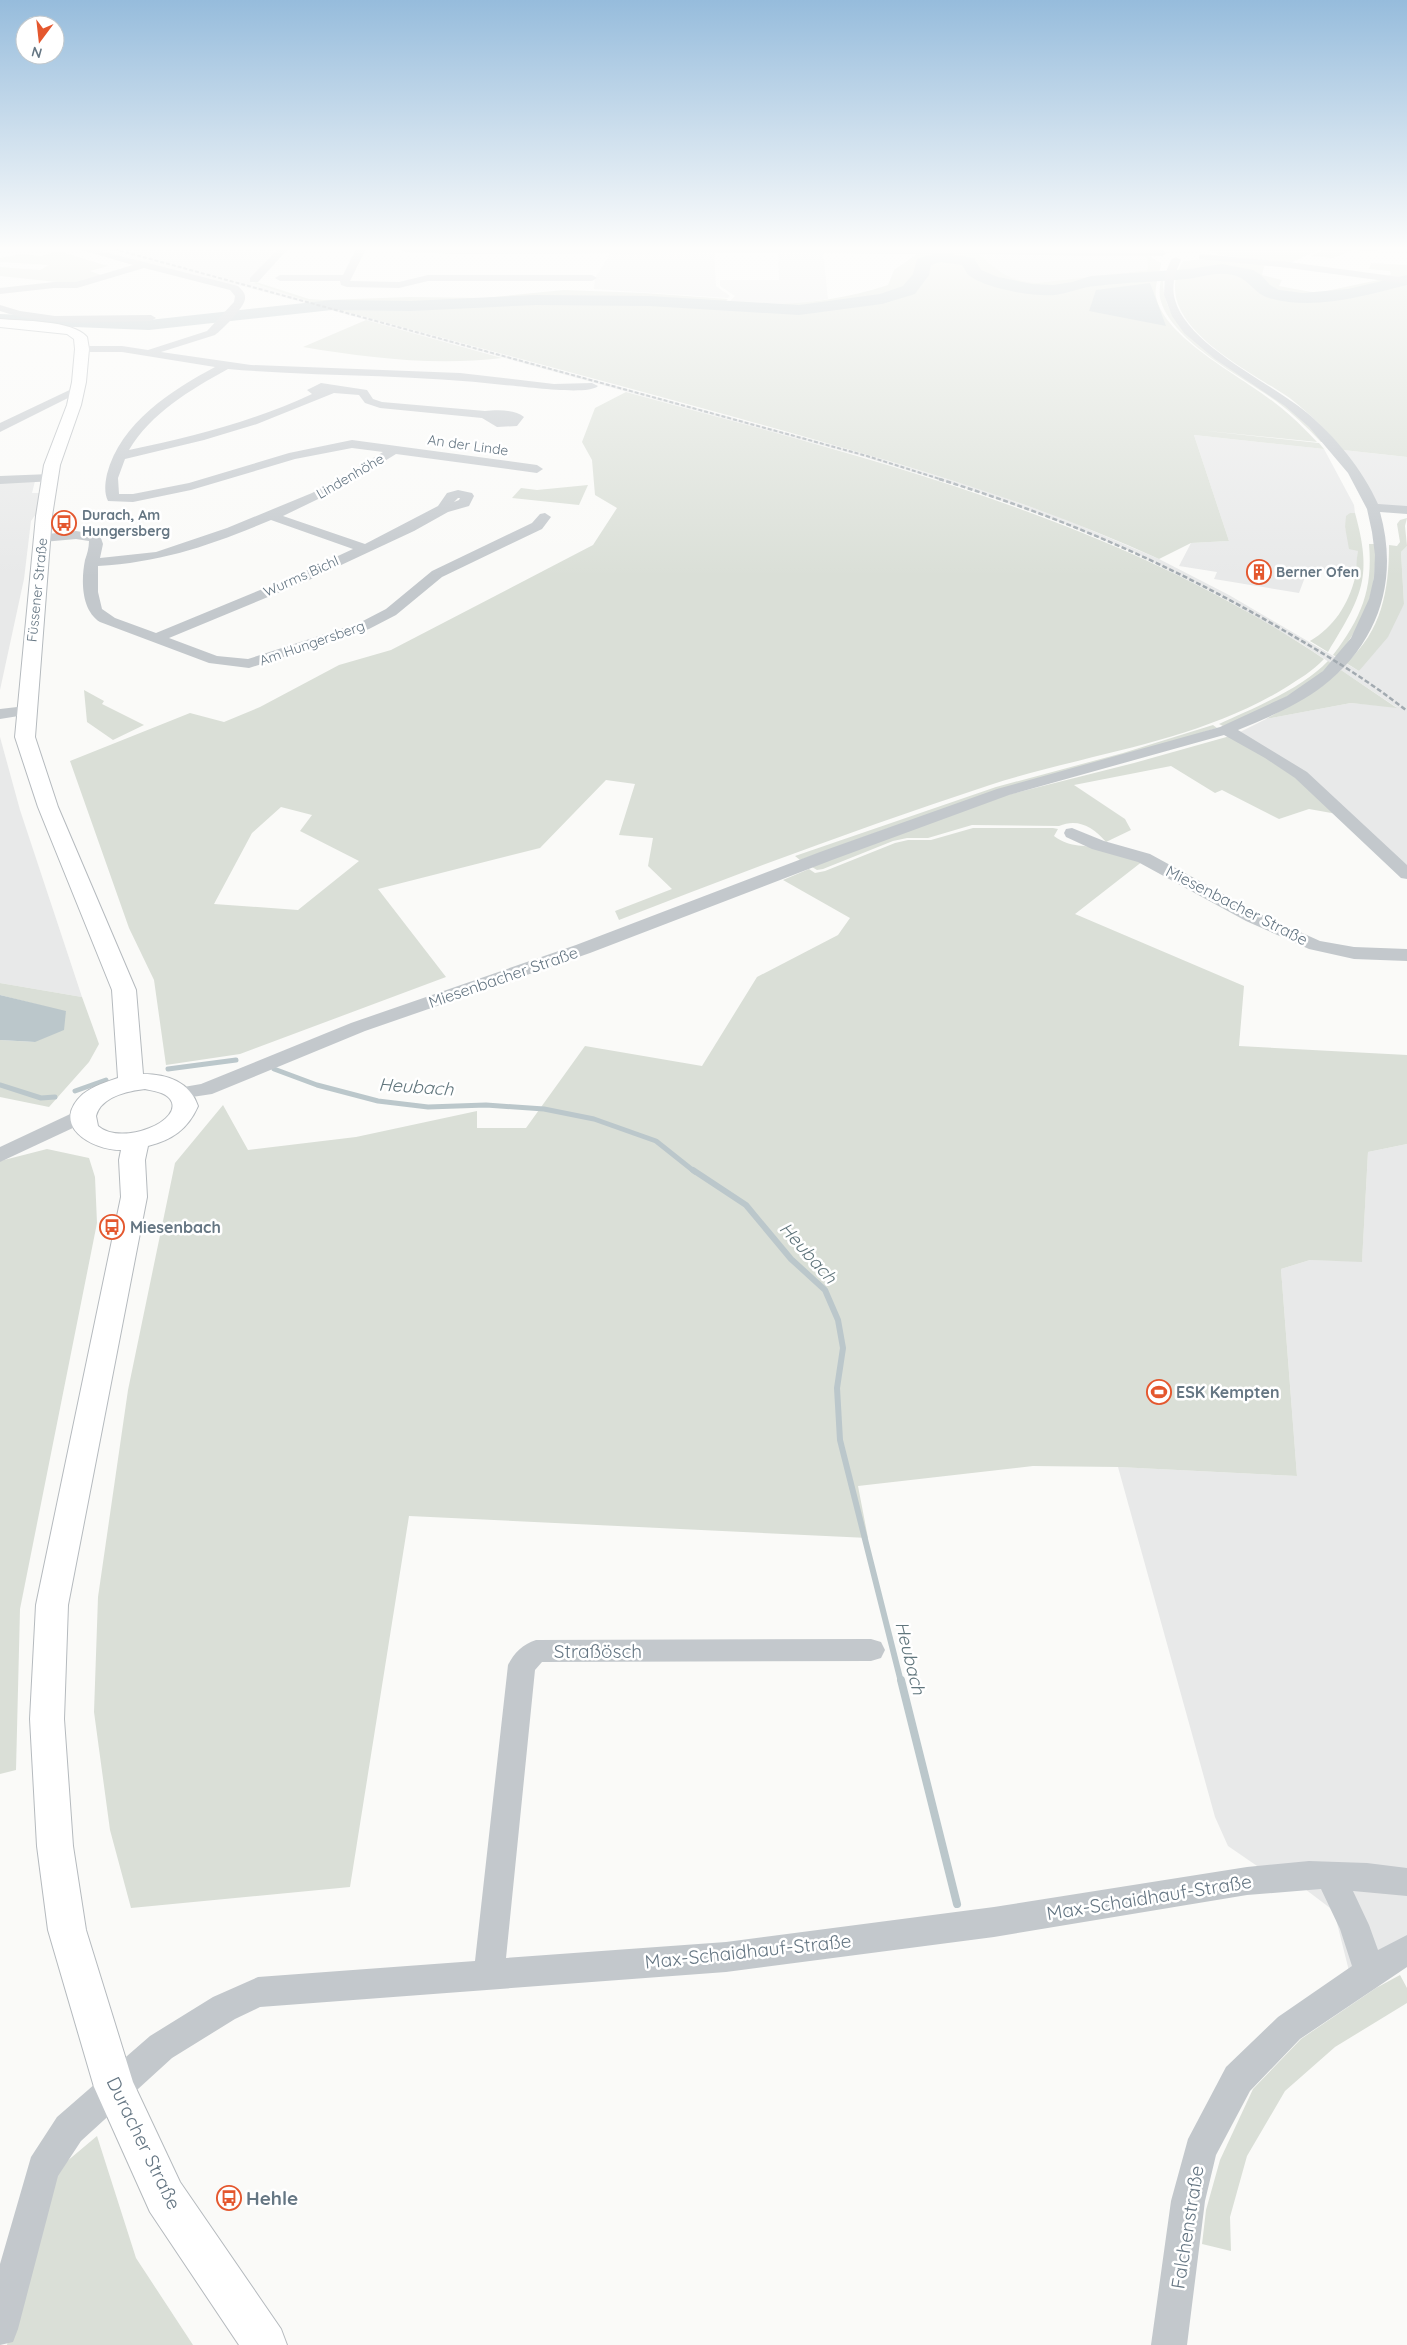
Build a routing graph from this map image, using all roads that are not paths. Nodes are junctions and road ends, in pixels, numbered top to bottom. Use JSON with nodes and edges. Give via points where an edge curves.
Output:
{"nodes":[{"id":1,"x":81,"y":358,"type":"edge"},
{"id":2,"x":185,"y":358,"type":"edge"},
{"id":3,"x":1224,"y":358,"type":"edge"},
{"id":4,"x":226,"y":366,"type":"junction"},
{"id":5,"x":332,"y":373,"type":"junction"},
{"id":6,"x":592,"y":386,"type":"dead end"},
{"id":7,"x":78,"y":389,"type":"junction"},
{"id":8,"x":324,"y":390,"type":"junction"},
{"id":9,"x":485,"y":415,"type":"dead end"},
{"id":10,"x":0,"y":428,"type":"edge"},
{"id":11,"x":395,"y":449,"type":"junction"},
{"id":12,"x":120,"y":456,"type":"junction"},
{"id":13,"x":537,"y":469,"type":"dead end"},
{"id":14,"x":50,"y":478,"type":"junction"},
{"id":15,"x":0,"y":480,"type":"edge"},
{"id":16,"x":1373,"y":508,"type":"junction"},
{"id":17,"x":443,"y":509,"type":"dead end"},
{"id":18,"x":1407,"y":510,"type":"edge"},
{"id":19,"x":271,"y":516,"type":"junction"},
{"id":20,"x":545,"y":518,"type":"dead end"},
{"id":21,"x":43,"y":538,"type":"junction"},
{"id":22,"x":364,"y":548,"type":"junction"},
{"id":23,"x":92,"y":562,"type":"junction"},
{"id":24,"x":157,"y":638,"type":"junction"},
{"id":25,"x":26,"y":712,"type":"junction"},
{"id":26,"x":0,"y":714,"type":"edge"},
{"id":27,"x":1226,"y":730,"type":"junction"},
{"id":28,"x":1072,"y":833,"type":"dead end"},
{"id":29,"x":1407,"y":874,"type":"edge"},
{"id":30,"x":1407,"y":955,"type":"edge"},
{"id":31,"x":131,"y":1082,"type":"junction"},
{"id":32,"x":179,"y":1093,"type":"junction"},
{"id":33,"x":83,"y":1115,"type":"junction"},
{"id":34,"x":136,"y":1143,"type":"junction"},
{"id":35,"x":0,"y":1155,"type":"edge"},
{"id":36,"x":871,"y":1650,"type":"dead end"},
{"id":37,"x":1330,"y":1877,"type":"junction"},
{"id":38,"x":1407,"y":1882,"type":"edge"},
{"id":39,"x":1407,"y":1950,"type":"edge"},
{"id":40,"x":1370,"y":1972,"type":"junction"},
{"id":41,"x":489,"y":1975,"type":"junction"},
{"id":42,"x":119,"y":2098,"type":"junction"},
{"id":43,"x":0,"y":2329,"type":"edge"},
{"id":44,"x":265,"y":2345,"type":"edge"},
{"id":45,"x":1169,"y":2345,"type":"edge"}],
"edges":[{"from":1,"to":7,"type":"main road","name":"Füssener Straße"},
{"from":2,"to":4,"type":"street"},
{"from":3,"to":16,"type":"street","name":"Miesenbacher Straße","via":[[1285,400],[1315,426],[1337,450]]},
{"from":4,"to":5,"type":"street"},
{"from":4,"to":12,"type":"street","via":[[188,386],[159,407],[137,429]]},
{"from":5,"to":6,"type":"street","via":[[460,376],[554,387]]},
{"from":5,"to":8,"type":"street"},
{"from":7,"to":10,"type":"street"},
{"from":7,"to":14,"type":"main road","name":"Füssener Straße"},
{"from":8,"to":9,"type":"street","via":[[363,392],[369,401],[380,405]]},
{"from":8,"to":12,"type":"street","via":[[289,410]]},
{"from":11,"to":12,"type":"street","name":"Lindenhöhe","via":[[344,445],[293,456],[199,484],[121,499],[112,496],[112,474]]},
{"from":11,"to":13,"type":"street","name":"An der Linde"},
{"from":11,"to":19,"type":"street","name":"Lindenhöhe","via":[[370,467]]},
{"from":14,"to":15,"type":"street"},
{"from":14,"to":21,"type":"main road","name":"Füssener Straße"},
{"from":16,"to":18,"type":"street"},
{"from":16,"to":27,"type":"street","name":"Miesenbacher Straße","via":[[1381,544],[1381,586],[1362,632],[1329,673],[1314,685],[1261,715]]},
{"from":17,"to":22,"type":"street","name":"Wurms Bichl"},
{"from":19,"to":22,"type":"street"},
{"from":19,"to":23,"type":"street","name":"Lindenhöhe","via":[[172,552],[137,559]]},
{"from":20,"to":24,"type":"street","name":"Am Hungersberg","via":[[537,526],[437,574],[391,612],[364,626],[262,661],[249,664],[214,660]]},
{"from":21,"to":23,"type":"street","name":"Am Hungersberg","via":[[76,535],[95,538],[97,543]]},
{"from":21,"to":25,"type":"main road","name":"Füssener Straße"},
{"from":22,"to":24,"type":"street","name":"Wurms Bichl","via":[[304,577]]},
{"from":23,"to":24,"type":"street","name":"Am Hungersberg","via":[[95,609],[110,621]]},
{"from":25,"to":26,"type":"street"},
{"from":25,"to":31,"type":"main road","name":"Füssener Straße","via":[[25,737],[48,807],[124,990]]},
{"from":27,"to":29,"type":"street","via":[[1301,775]]},
{"from":27,"to":32,"type":"street","name":"Miesenbacher Straße","via":[[1003,792],[583,949],[358,1028],[205,1090]]},
{"from":28,"to":30,"type":"street","name":"Miesenbacher Straße","via":[[1098,845],[1144,858],[1252,917],[1315,945],[1354,953]]},
{"from":31,"to":32,"type":"main road","via":[[160,1083]]},
{"from":31,"to":33,"type":"main road","via":[[110,1089],[91,1102]]},
{"from":32,"to":34,"type":"main road","via":[[185,1106],[177,1123],[157,1137]]},
{"from":33,"to":34,"type":"main road","via":[[88,1132],[105,1142]]},
{"from":33,"to":35,"type":"street"},
{"from":34,"to":42,"type":"main road","name":"Duracher Straße","via":[[132,1160],[134,1197],[130,1220],[52,1605],[47,1720],[55,1846],[66,1921]]},
{"from":36,"to":41,"type":"street","name":"Straßösch","via":[[536,1651],[522,1665]]},
{"from":37,"to":38,"type":"street","name":"Max-Schaidhauf-Straße"},
{"from":37,"to":40,"type":"street","via":[[1354,1925]]},
{"from":37,"to":41,"type":"street","name":"Max-Schaidhauf-Straße","via":[[1309,1875],[1248,1881],[994,1922],[726,1957]]},
{"from":39,"to":40,"type":"street","name":"Falchenstraße"},
{"from":40,"to":45,"type":"street","name":"Falchenstraße","via":[[1289,2028],[1238,2078],[1200,2151],[1188,2201]]},
{"from":41,"to":42,"type":"street","name":"Max-Schaidhauf-Straße","via":[[258,1992],[224,2008],[161,2047]]},
{"from":42,"to":43,"type":"street","name":"Max-Schaidhauf-Straße","via":[[69,2129],[43,2169]]},
{"from":42,"to":44,"type":"main road","name":"Duracher Straße","via":[[165,2196]]}]}
